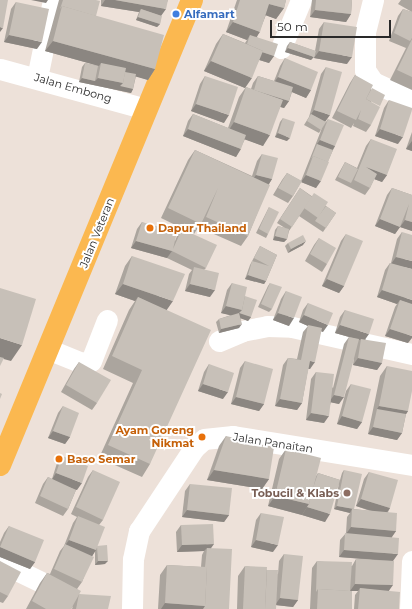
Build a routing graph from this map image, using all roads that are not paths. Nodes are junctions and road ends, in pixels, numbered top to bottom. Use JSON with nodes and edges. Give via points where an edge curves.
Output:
{"nodes":[{"id":1,"x":53,"y":0,"type":"edge"},
{"id":2,"x":192,"y":0,"type":"edge"},
{"id":3,"x":301,"y":0,"type":"edge"},
{"id":4,"x":373,"y":0,"type":"edge"},
{"id":5,"x":281,"y":48,"type":"dead end"},
{"id":6,"x":0,"y":69,"type":"edge"},
{"id":7,"x":37,"y":78,"type":"junction"},
{"id":8,"x":412,"y":100,"type":"edge"},
{"id":9,"x":146,"y":109,"type":"junction"},
{"id":10,"x":108,"y":320,"type":"dead end"},
{"id":11,"x":219,"y":341,"type":"dead end"},
{"id":12,"x":50,"y":350,"type":"junction"},
{"id":13,"x":412,"y":354,"type":"edge"},
{"id":14,"x":0,"y":465,"type":"edge"},
{"id":15,"x":412,"y":465,"type":"edge"},
{"id":16,"x":412,"y":561,"type":"edge"},
{"id":17,"x":0,"y":562,"type":"edge"},
{"id":18,"x":70,"y":596,"type":"edge"},
{"id":19,"x":132,"y":609,"type":"edge"},
{"id":20,"x":410,"y":609,"type":"edge"}],
"edges":[{"from":1,"to":7,"type":"street"},
{"from":2,"to":9,"type":"main road","name":"Jalan Veteran"},
{"from":3,"to":5,"type":"street"},
{"from":4,"to":8,"type":"street","via":[[365,32],[365,70],[373,82]]},
{"from":6,"to":7,"type":"street","name":"Jalan Embong"},
{"from":7,"to":9,"type":"street","name":"Jalan Embong"},
{"from":9,"to":12,"type":"main road","name":"Jalan Veteran"},
{"from":10,"to":12,"type":"street","via":[[91,361],[82,363]]},
{"from":11,"to":13,"type":"street","via":[[267,326],[292,326]]},
{"from":12,"to":14,"type":"main road","name":"Jalan Veteran"},
{"from":15,"to":19,"type":"street","name":"Jalan Panaitan","via":[[233,436],[204,439],[194,448],[139,531],[133,559]]},
{"from":16,"to":20,"type":"street"},
{"from":17,"to":18,"type":"street"}]}
